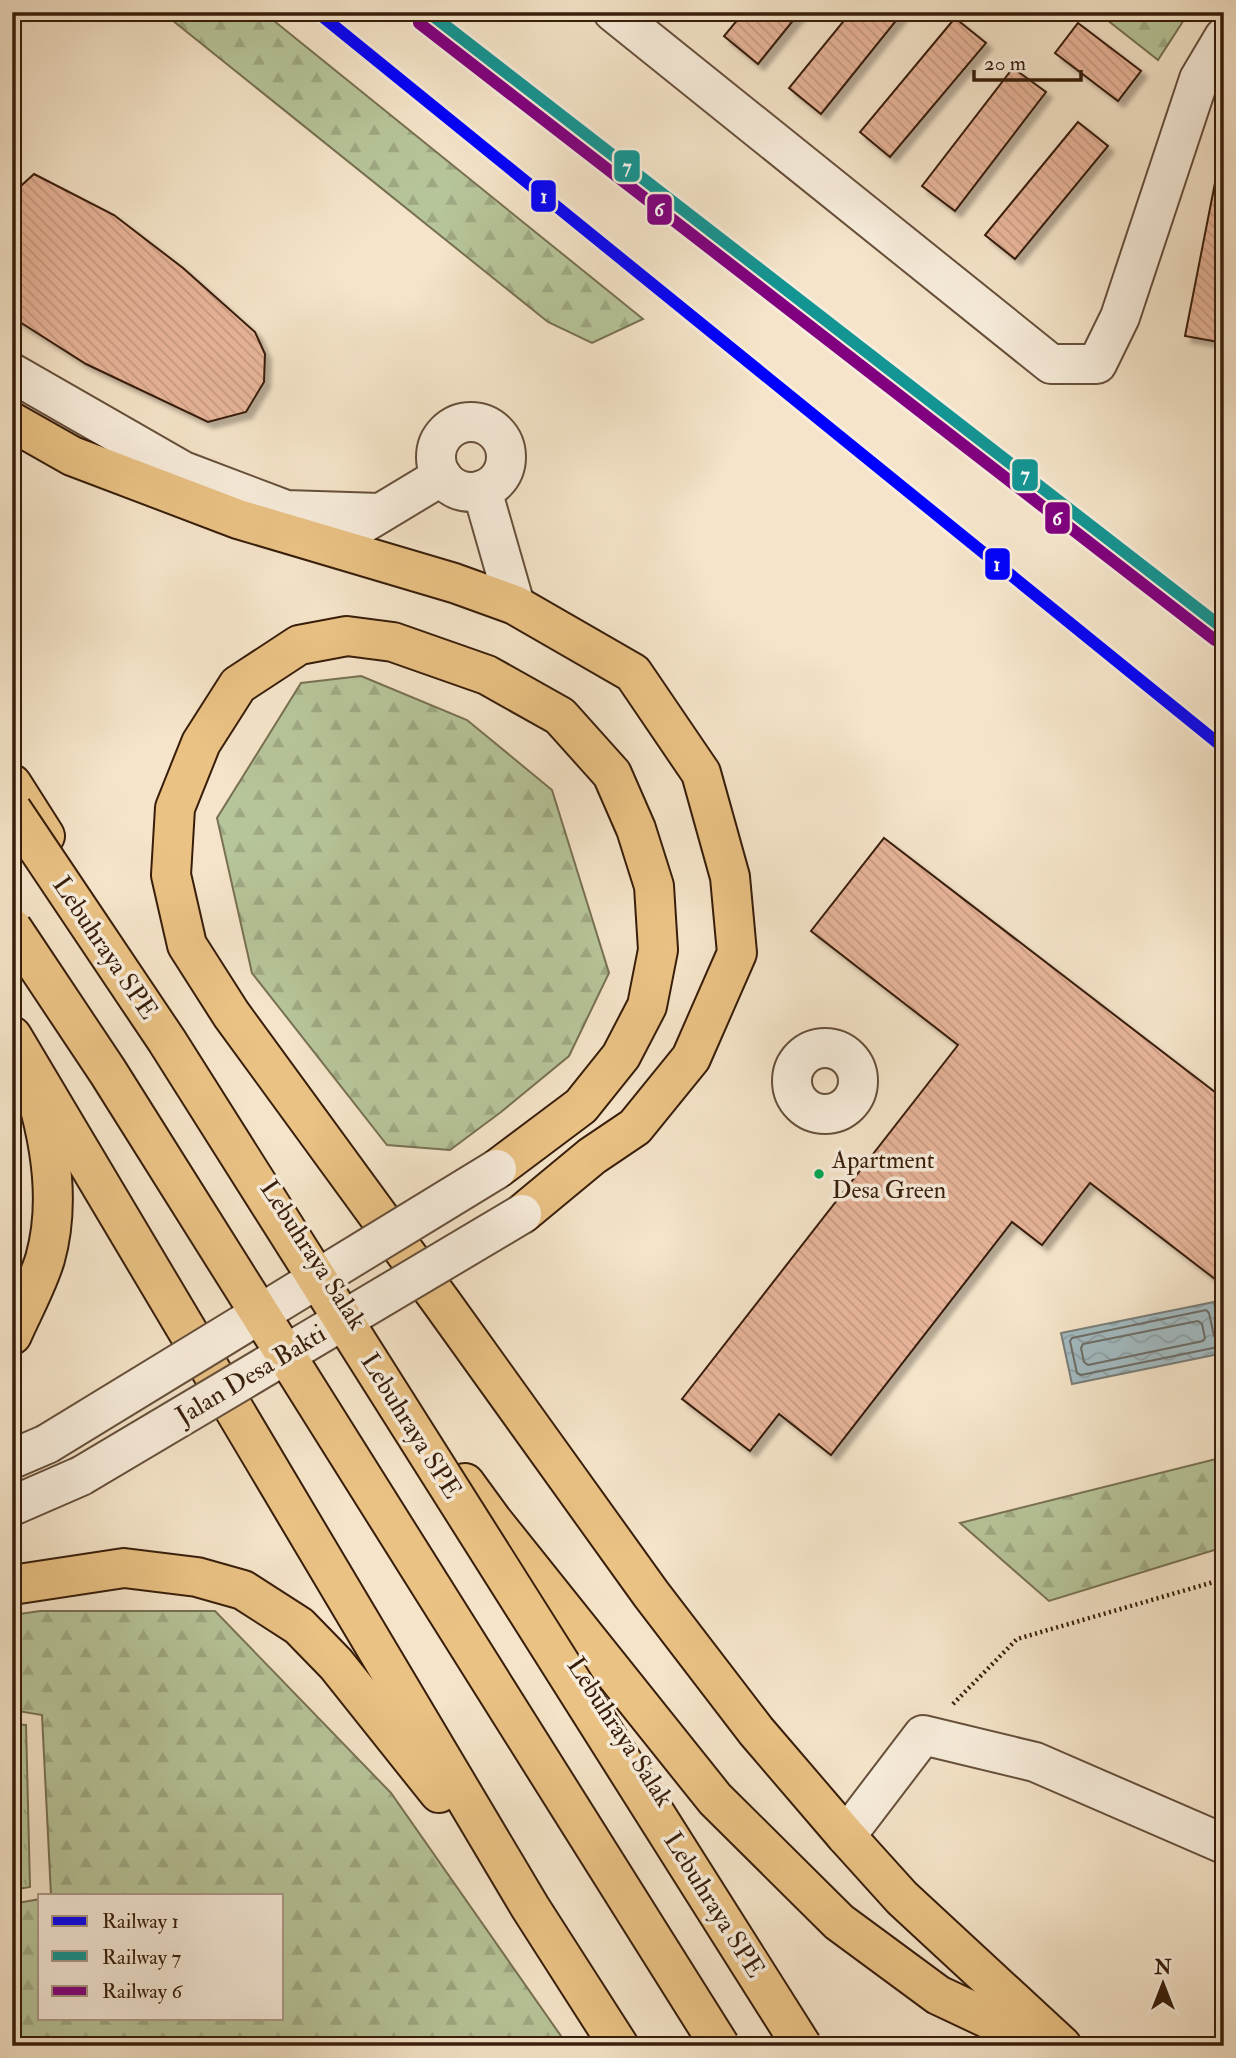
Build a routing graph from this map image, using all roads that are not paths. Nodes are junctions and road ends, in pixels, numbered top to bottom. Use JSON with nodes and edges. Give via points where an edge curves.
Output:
{"nodes":[{"id":1,"x":613,"y":12,"type":"edge"},
{"id":2,"x":1224,"y":37,"type":"edge"},
{"id":3,"x":1211,"y":80,"type":"edge"},
{"id":4,"x":12,"y":373,"type":"edge"},
{"id":5,"x":12,"y":422,"type":"edge"},
{"id":6,"x":442,"y":476,"type":"junction"},
{"id":7,"x":482,"y":490,"type":"junction"},
{"id":8,"x":380,"y":513,"type":"junction"},
{"id":9,"x":328,"y":546,"type":"junction"},
{"id":10,"x":515,"y":605,"type":"junction"},
{"id":11,"x":12,"y":784,"type":"edge"},
{"id":12,"x":12,"y":810,"type":"edge"},
{"id":13,"x":12,"y":928,"type":"edge"},
{"id":14,"x":20,"y":1048,"type":"edge"},
{"id":15,"x":497,"y":1169,"type":"joint"},
{"id":16,"x":522,"y":1214,"type":"joint"},
{"id":17,"x":12,"y":1335,"type":"edge"},
{"id":18,"x":398,"y":1390,"type":"junction"},
{"id":19,"x":12,"y":1459,"type":"edge"},
{"id":20,"x":12,"y":1506,"type":"edge"},
{"id":21,"x":12,"y":1585,"type":"edge"},
{"id":22,"x":846,"y":1836,"type":"junction"},
{"id":23,"x":1224,"y":1844,"type":"edge"},
{"id":24,"x":530,"y":1907,"type":"junction"},
{"id":25,"x":619,"y":2046,"type":"edge"},
{"id":26,"x":720,"y":2046,"type":"edge"},
{"id":27,"x":802,"y":2046,"type":"edge"},
{"id":28,"x":812,"y":2046,"type":"edge"},
{"id":29,"x":1046,"y":2046,"type":"edge"},
{"id":30,"x":1062,"y":2046,"type":"edge"}],
"edges":[{"from":1,"to":3,"type":"street","via":[[1051,364],[1097,364],[1120,317]]},
{"from":2,"to":3,"type":"street"},
{"from":4,"to":8,"type":"street","via":[[183,471],[209,481],[286,510]]},
{"from":5,"to":9,"type":"highway","via":[[72,456],[238,519]]},
{"from":6,"to":7,"type":"street","via":[[459,490]]},
{"from":6,"to":7,"type":"street","via":[[436,454],[445,433],[454,426],[477,422],[497,433],[506,453],[501,476]]},
{"from":6,"to":8,"type":"street"},
{"from":7,"to":10,"type":"street"},
{"from":8,"to":9,"type":"street"},
{"from":9,"to":10,"type":"highway"},
{"from":10,"to":16,"type":"highway","via":[[633,673],[701,774],[730,877],[737,953],[691,1058],[635,1127]]},
{"from":11,"to":18,"type":"highway","name":"Lebuhraya Salak"},
{"from":12,"to":27,"type":"highway","name":"Lebuhraya SPE","bridge":true,"via":[[167,1041]]},
{"from":13,"to":26,"type":"highway","bridge":true,"via":[[115,1084]]},
{"from":14,"to":17,"type":"highway","via":[[40,1107],[54,1211],[44,1260]]},
{"from":14,"to":24,"type":"highway"},
{"from":15,"to":19,"type":"street","name":"Jalan Desa Bakti","bridge":true,"via":[[47,1444]]},
{"from":15,"to":22,"type":"highway","via":[[581,1106],[621,1056],[647,1006],[658,950],[654,886],[636,829],[612,774],[560,716],[487,675],[393,642],[346,636],[299,645],[238,685],[201,743],[175,807],[171,875],[187,945],[231,1014],[651,1594],[756,1731]]},
{"from":16,"to":20,"type":"street","name":"Jalan Desa Bakti","bridge":true,"via":[[81,1476]]},
{"from":18,"to":28,"type":"highway","name":"Lebuhraya Salak","via":[[786,1990]]},
{"from":18,"to":29,"type":"highway","via":[[492,1520],[715,1799],[839,1923],[938,1995]]},
{"from":21,"to":24,"type":"highway","via":[[124,1569],[197,1577],[243,1590],[299,1626],[336,1664]]},
{"from":22,"to":23,"type":"street","via":[[923,1735],[1035,1762]]},
{"from":22,"to":30,"type":"highway","via":[[902,1898]]},
{"from":24,"to":25,"type":"highway"}]}
